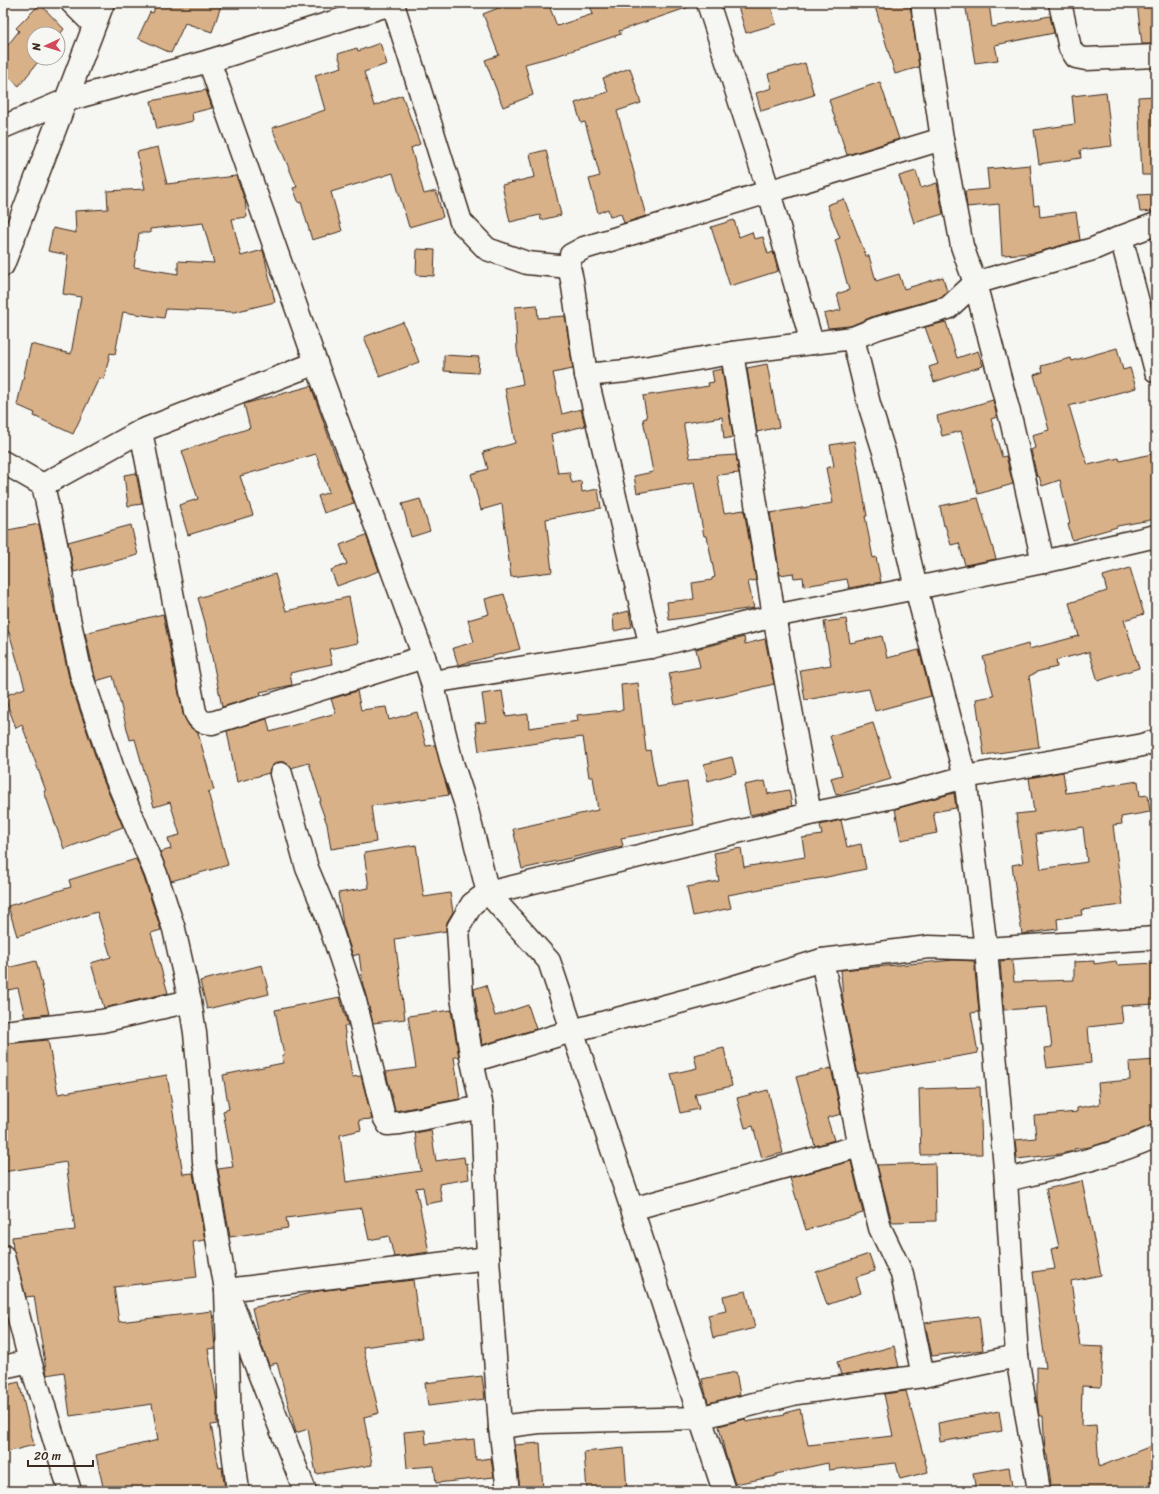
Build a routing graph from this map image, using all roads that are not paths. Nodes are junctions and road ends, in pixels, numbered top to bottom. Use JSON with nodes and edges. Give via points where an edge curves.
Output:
{"nodes":[{"id":1,"x":72,"y":3,"type":"edge"},
{"id":2,"x":102,"y":3,"type":"edge"},
{"id":3,"x":393,"y":3,"type":"edge"},
{"id":4,"x":708,"y":3,"type":"edge"},
{"id":5,"x":922,"y":3,"type":"edge"},
{"id":6,"x":1060,"y":3,"type":"edge"},
{"id":7,"x":94,"y":26,"type":"junction"},
{"id":8,"x":1156,"y":56,"type":"edge"},
{"id":9,"x":209,"y":61,"type":"junction"},
{"id":10,"x":66,"y":100,"type":"junction"},
{"id":11,"x":3,"y":127,"type":"edge"},
{"id":12,"x":942,"y":139,"type":"junction"},
{"id":13,"x":769,"y":192,"type":"junction"},
{"id":14,"x":1156,"y":224,"type":"edge"},
{"id":15,"x":1121,"y":237,"type":"junction"},
{"id":16,"x":3,"y":265,"type":"edge"},
{"id":17,"x":569,"y":267,"type":"junction"},
{"id":18,"x":975,"y":283,"type":"junction"},
{"id":19,"x":852,"y":338,"type":"junction"},
{"id":20,"x":812,"y":344,"type":"junction"},
{"id":21,"x":732,"y":353,"type":"junction"},
{"id":22,"x":316,"y":363,"type":"junction"},
{"id":23,"x":1156,"y":371,"type":"edge"},
{"id":24,"x":586,"y":375,"type":"junction"},
{"id":25,"x":141,"y":431,"type":"junction"},
{"id":26,"x":3,"y":462,"type":"edge"},
{"id":27,"x":43,"y":485,"type":"junction"},
{"id":28,"x":1156,"y":536,"type":"edge"},
{"id":29,"x":1043,"y":562,"type":"junction"},
{"id":30,"x":916,"y":588,"type":"junction"},
{"id":31,"x":774,"y":616,"type":"junction"},
{"id":32,"x":651,"y":647,"type":"junction"},
{"id":33,"x":424,"y":657,"type":"junction"},
{"id":34,"x":432,"y":682,"type":"junction"},
{"id":35,"x":1156,"y":741,"type":"edge"},
{"id":36,"x":281,"y":774,"type":"dead end"},
{"id":37,"x":965,"y":777,"type":"junction"},
{"id":38,"x":810,"y":814,"type":"junction"},
{"id":39,"x":488,"y":893,"type":"junction"},
{"id":40,"x":1156,"y":938,"type":"edge"},
{"id":41,"x":986,"y":949,"type":"junction"},
{"id":42,"x":822,"y":960,"type":"junction"},
{"id":43,"x":190,"y":1001,"type":"junction"},
{"id":44,"x":572,"y":1031,"type":"junction"},
{"id":45,"x":3,"y":1032,"type":"edge"},
{"id":46,"x":472,"y":1061,"type":"junction"},
{"id":47,"x":482,"y":1107,"type":"junction"},
{"id":48,"x":1156,"y":1136,"type":"edge"},
{"id":49,"x":860,"y":1146,"type":"junction"},
{"id":50,"x":1006,"y":1180,"type":"junction"},
{"id":51,"x":632,"y":1209,"type":"junction"},
{"id":52,"x":3,"y":1256,"type":"edge"},
{"id":53,"x":488,"y":1258,"type":"junction"},
{"id":54,"x":226,"y":1290,"type":"junction"},
{"id":55,"x":1017,"y":1356,"type":"junction"},
{"id":56,"x":30,"y":1361,"type":"junction"},
{"id":57,"x":3,"y":1367,"type":"edge"},
{"id":58,"x":923,"y":1376,"type":"junction"},
{"id":59,"x":699,"y":1418,"type":"junction"},
{"id":60,"x":500,"y":1427,"type":"junction"},
{"id":61,"x":70,"y":1491,"type":"edge"},
{"id":62,"x":238,"y":1491,"type":"edge"},
{"id":63,"x":305,"y":1491,"type":"edge"},
{"id":64,"x":508,"y":1491,"type":"edge"},
{"id":65,"x":724,"y":1491,"type":"edge"},
{"id":66,"x":1039,"y":1491,"type":"edge"}],
"edges":[{"from":1,"to":7,"type":"street"},
{"from":2,"to":7,"type":"street"},
{"from":3,"to":9,"type":"street"},
{"from":3,"to":17,"type":"street","via":[[461,222],[487,249],[527,264]]},
{"from":4,"to":13,"type":"street"},
{"from":5,"to":12,"type":"street"},
{"from":6,"to":8,"type":"street","via":[[1070,48],[1076,57]]},
{"from":7,"to":10,"type":"street"},
{"from":9,"to":10,"type":"street"},
{"from":9,"to":22,"type":"street"},
{"from":10,"to":11,"type":"street"},
{"from":10,"to":16,"type":"street"},
{"from":12,"to":13,"type":"street"},
{"from":12,"to":18,"type":"street","via":[[962,246]]},
{"from":13,"to":17,"type":"street","via":[[584,248],[571,255]]},
{"from":13,"to":20,"type":"street"},
{"from":14,"to":15,"type":"street"},
{"from":15,"to":18,"type":"street","via":[[1093,249]]},
{"from":15,"to":23,"type":"street"},
{"from":17,"to":24,"type":"street"},
{"from":18,"to":19,"type":"street","via":[[948,308]]},
{"from":18,"to":29,"type":"street","via":[[1012,424]]},
{"from":19,"to":20,"type":"street"},
{"from":19,"to":30,"type":"street","via":[[885,455]]},
{"from":20,"to":21,"type":"street"},
{"from":21,"to":24,"type":"street","via":[[626,371]]},
{"from":21,"to":31,"type":"street"},
{"from":22,"to":25,"type":"street"},
{"from":22,"to":33,"type":"street"},
{"from":24,"to":32,"type":"street"},
{"from":25,"to":27,"type":"street"},
{"from":25,"to":33,"type":"street","via":[[198,719],[204,723],[212,722]]},
{"from":26,"to":27,"type":"street"},
{"from":27,"to":43,"type":"street","via":[[81,674],[116,778],[161,887],[174,929]]},
{"from":28,"to":29,"type":"street"},
{"from":29,"to":30,"type":"street"},
{"from":30,"to":31,"type":"street"},
{"from":30,"to":37,"type":"street"},
{"from":31,"to":32,"type":"street"},
{"from":31,"to":38,"type":"street"},
{"from":32,"to":34,"type":"street"},
{"from":33,"to":34,"type":"street"},
{"from":34,"to":39,"type":"street"},
{"from":35,"to":37,"type":"street"},
{"from":36,"to":47,"type":"street","via":[[307,868],[325,911],[355,1001],[384,1117],[388,1124]]},
{"from":37,"to":38,"type":"street","via":[[892,797]]},
{"from":37,"to":41,"type":"street"},
{"from":38,"to":39,"type":"street"},
{"from":39,"to":44,"type":"street","via":[[548,961]]},
{"from":39,"to":46,"type":"street","via":[[472,904],[458,928],[462,997]]},
{"from":40,"to":41,"type":"street"},
{"from":41,"to":42,"type":"street","via":[[930,947]]},
{"from":41,"to":50,"type":"street"},
{"from":42,"to":44,"type":"street","via":[[717,992]]},
{"from":42,"to":49,"type":"street"},
{"from":43,"to":45,"type":"street","via":[[102,1021]]},
{"from":43,"to":54,"type":"street","via":[[200,1088],[204,1162]]},
{"from":44,"to":46,"type":"street"},
{"from":44,"to":51,"type":"street"},
{"from":46,"to":47,"type":"street"},
{"from":47,"to":53,"type":"street"},
{"from":48,"to":50,"type":"street","via":[[1089,1161]]},
{"from":49,"to":51,"type":"street"},
{"from":49,"to":58,"type":"street","via":[[880,1228],[902,1274]]},
{"from":50,"to":55,"type":"street"},
{"from":51,"to":59,"type":"street"},
{"from":52,"to":56,"type":"street"},
{"from":53,"to":54,"type":"street"},
{"from":53,"to":60,"type":"street"},
{"from":54,"to":62,"type":"street","via":[[230,1427]]},
{"from":54,"to":63,"type":"street"},
{"from":55,"to":58,"type":"street"},
{"from":55,"to":66,"type":"street"},
{"from":56,"to":57,"type":"street"},
{"from":56,"to":61,"type":"street"},
{"from":58,"to":59,"type":"street","via":[[797,1393]]},
{"from":59,"to":60,"type":"street","via":[[539,1422]]},
{"from":59,"to":65,"type":"street"},
{"from":60,"to":64,"type":"street"}]}
